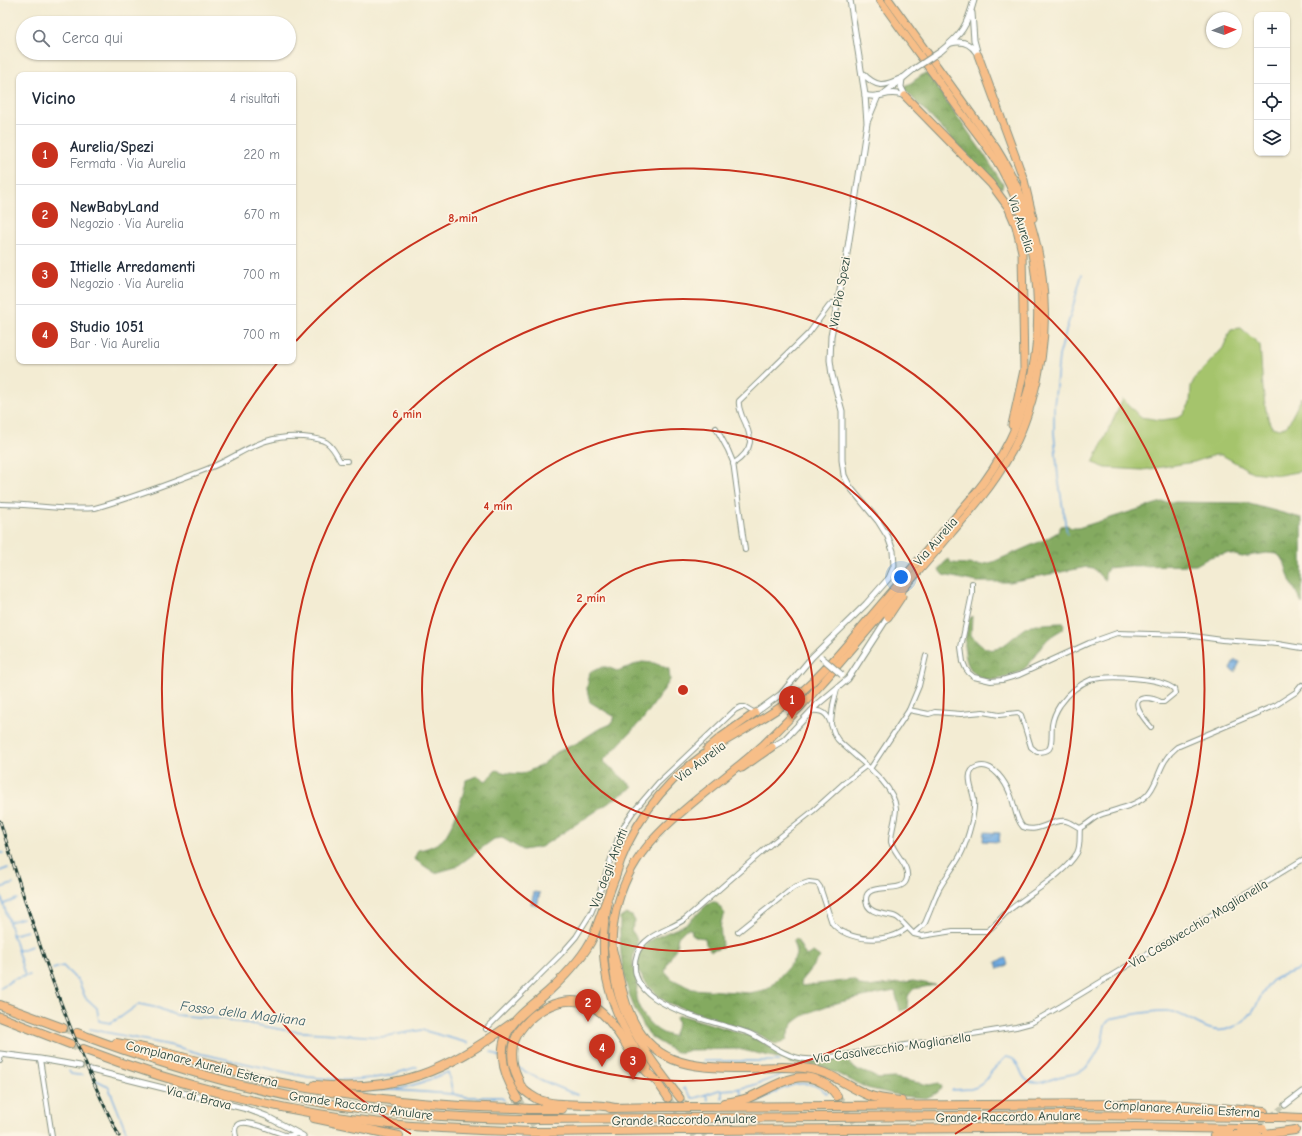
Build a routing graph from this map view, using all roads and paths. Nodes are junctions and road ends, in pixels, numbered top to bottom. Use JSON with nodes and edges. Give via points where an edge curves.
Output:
{"nodes":[{"id":1,"x":850,"y":0,"type":"edge"},
{"id":2,"x":880,"y":0,"type":"edge"},
{"id":3,"x":889,"y":0,"type":"edge"},
{"id":4,"x":974,"y":0,"type":"edge"},
{"id":5,"x":972,"y":8,"type":"junction"},
{"id":6,"x":950,"y":43,"type":"junction"},
{"id":7,"x":978,"y":55,"type":"junction"},
{"id":8,"x":862,"y":73,"type":"junction"},
{"id":9,"x":902,"y":78,"type":"junction"},
{"id":10,"x":876,"y":85,"type":"junction"},
{"id":11,"x":865,"y":92,"type":"junction"},
{"id":12,"x":884,"y":94,"type":"junction"},
{"id":13,"x":878,"y":96,"type":"junction"},
{"id":14,"x":905,"y":96,"type":"junction"},
{"id":15,"x":867,"y":123,"type":"junction"},
{"id":16,"x":1037,"y":246,"type":"junction"},
{"id":17,"x":838,"y":303,"type":"junction"},
{"id":18,"x":716,"y":428,"type":"dead end"},
{"id":19,"x":1010,"y":439,"type":"junction"},
{"id":20,"x":347,"y":461,"type":"dead end"},
{"id":21,"x":733,"y":464,"type":"junction"},
{"id":22,"x":0,"y":504,"type":"edge"},
{"id":23,"x":745,"y":550,"type":"dead end"},
{"id":24,"x":927,"y":562,"type":"junction"},
{"id":25,"x":972,"y":583,"type":"dead end"},
{"id":26,"x":888,"y":617,"type":"joint"},
{"id":27,"x":1302,"y":648,"type":"edge"},
{"id":28,"x":816,"y":653,"type":"junction"},
{"id":29,"x":926,"y":656,"type":"dead end"},
{"id":30,"x":848,"y":679,"type":"junction"},
{"id":31,"x":1302,"y":685,"type":"edge"},
{"id":32,"x":837,"y":689,"type":"junction"},
{"id":33,"x":909,"y":710,"type":"junction"},
{"id":34,"x":811,"y":711,"type":"junction"},
{"id":35,"x":755,"y":713,"type":"junction"},
{"id":36,"x":831,"y":723,"type":"junction"},
{"id":37,"x":1151,"y":727,"type":"dead end"},
{"id":38,"x":772,"y":748,"type":"joint"},
{"id":39,"x":703,"y":756,"type":"junction"},
{"id":40,"x":868,"y":768,"type":"junction"},
{"id":41,"x":724,"y":778,"type":"junction"},
{"id":42,"x":1080,"y":828,"type":"junction"},
{"id":43,"x":1302,"y":860,"type":"edge"},
{"id":44,"x":616,"y":874,"type":"junction"},
{"id":45,"x":907,"y":928,"type":"junction"},
{"id":46,"x":738,"y":932,"type":"dead end"},
{"id":47,"x":914,"y":934,"type":"junction"},
{"id":48,"x":612,"y":949,"type":"junction"},
{"id":49,"x":0,"y":1004,"type":"edge"},
{"id":50,"x":519,"y":1017,"type":"junction"},
{"id":51,"x":0,"y":1018,"type":"edge"},
{"id":52,"x":63,"y":1028,"type":"tunnel mouth"},
{"id":53,"x":486,"y":1029,"type":"dead end"},
{"id":54,"x":81,"y":1034,"type":"joint"},
{"id":55,"x":70,"y":1044,"type":"tunnel mouth"},
{"id":56,"x":83,"y":1049,"type":"tunnel mouth"},
{"id":57,"x":0,"y":1054,"type":"edge"},
{"id":58,"x":40,"y":1059,"type":"junction"},
{"id":59,"x":0,"y":1061,"type":"edge"},
{"id":60,"x":80,"y":1066,"type":"tunnel mouth"},
{"id":61,"x":92,"y":1070,"type":"tunnel mouth"},
{"id":62,"x":275,"y":1082,"type":"junction"},
{"id":63,"x":658,"y":1082,"type":"junction"},
{"id":64,"x":1302,"y":1092,"type":"edge"},
{"id":65,"x":837,"y":1096,"type":"tunnel mouth"},
{"id":66,"x":518,"y":1098,"type":"tunnel mouth"},
{"id":67,"x":668,"y":1098,"type":"tunnel mouth"},
{"id":68,"x":680,"y":1098,"type":"tunnel mouth"},
{"id":69,"x":1021,"y":1104,"type":"junction"},
{"id":70,"x":1285,"y":1105,"type":"tunnel mouth"},
{"id":71,"x":277,"y":1106,"type":"junction"},
{"id":72,"x":701,"y":1107,"type":"junction"},
{"id":73,"x":615,"y":1108,"type":"junction"},
{"id":74,"x":1260,"y":1114,"type":"junction"},
{"id":75,"x":1302,"y":1117,"type":"edge"},
{"id":76,"x":1299,"y":1130,"type":"edge"},
{"id":77,"x":300,"y":1135,"type":"edge"},
{"id":78,"x":52,"y":1136,"type":"edge"},
{"id":79,"x":236,"y":1136,"type":"edge"},
{"id":80,"x":399,"y":1136,"type":"edge"},
{"id":81,"x":1214,"y":1136,"type":"edge"},
{"id":82,"x":1233,"y":1136,"type":"edge"}],
"edges":[{"from":1,"to":8,"type":"street","name":"Via Pio Spezi"},
{"from":2,"to":19,"type":"highway","name":"Via Aurelia","via":[[992,154],[1010,188],[1026,231],[1034,263],[1037,332],[1028,388]]},
{"from":3,"to":16,"type":"highway","name":"Via Aurelia","via":[[1007,165],[1024,204]]},
{"from":4,"to":5,"type":"street"},
{"from":5,"to":6,"type":"street","via":[[966,26]]},
{"from":5,"to":7,"type":"street","via":[[974,40]]},
{"from":6,"to":7,"type":"street","via":[[967,44]]},
{"from":6,"to":9,"type":"street","bridge":true},
{"from":7,"to":16,"type":"highway","via":[[1024,180],[1032,210]]},
{"from":8,"to":10,"type":"street"},
{"from":8,"to":11,"type":"street","name":"Via Pio Spezi"},
{"from":9,"to":10,"type":"street","via":[[885,85]]},
{"from":9,"to":12,"type":"street"},
{"from":9,"to":14,"type":"street","via":[[901,89]]},
{"from":10,"to":11,"type":"street"},
{"from":11,"to":13,"type":"street","via":[[872,97]]},
{"from":11,"to":15,"type":"street","name":"Via Pio Spezi"},
{"from":12,"to":13,"type":"street"},
{"from":12,"to":14,"type":"street"},
{"from":13,"to":15,"type":"street"},
{"from":14,"to":19,"type":"highway","via":[[991,184],[1008,207],[1018,232],[1022,252],[1024,370]]},
{"from":15,"to":17,"type":"street","name":"Via Pio Spezi"},
{"from":16,"to":24,"type":"highway","name":"Via Aurelia","via":[[1044,285],[1044,333],[1038,375],[1026,418],[1010,456],[994,481]]},
{"from":17,"to":21,"type":"street","via":[[834,302],[829,306],[809,333],[742,398],[739,407],[751,442],[747,452]]},
{"from":17,"to":28,"type":"street","name":"Via Pio Spezi","via":[[830,356],[832,376],[842,411],[843,468],[848,485],[888,537],[894,558],[889,578]]},
{"from":18,"to":21,"type":"street"},
{"from":19,"to":39,"type":"highway","name":"Via Aurelia","via":[[996,466],[974,495],[812,682],[784,705]]},
{"from":20,"to":22,"type":"street","via":[[340,462],[331,445],[324,441],[288,436],[256,444],[208,469],[95,508],[79,510]]},
{"from":21,"to":23,"type":"street"},
{"from":24,"to":26,"type":"highway"},
{"from":24,"to":41,"type":"highway","name":"Via Aurelia","via":[[796,711],[762,746]]},
{"from":25,"to":27,"type":"street","via":[[961,647],[966,669],[974,677],[982,680],[1002,680],[1019,675],[1118,633],[1186,634]]},
{"from":26,"to":30,"type":"street"},
{"from":28,"to":30,"type":"street","bridge":true},
{"from":28,"to":35,"type":"street","via":[[781,694]]},
{"from":29,"to":33,"type":"street","name":"Via Casalvecchio Maglianella","via":[[919,686]]},
{"from":30,"to":32,"type":"street"},
{"from":31,"to":42,"type":"street","via":[[1296,692],[1276,704],[1177,747],[1165,759],[1147,796],[1135,803],[1099,815]]},
{"from":32,"to":34,"type":"street"},
{"from":32,"to":36,"type":"street"},
{"from":33,"to":37,"type":"street","via":[[929,714],[983,712],[999,716],[1018,713],[1032,747],[1037,752],[1042,752],[1048,749],[1053,718],[1058,707],[1069,693],[1080,685],[1099,679],[1145,678],[1170,685],[1175,693],[1164,702],[1155,698],[1139,699],[1138,710]]},
{"from":33,"to":40,"type":"street","name":"Via Casalvecchio Maglianella"},
{"from":34,"to":36,"type":"street","via":[[824,713]]},
{"from":34,"to":38,"type":"street","via":[[788,736]]},
{"from":35,"to":39,"type":"highway","via":[[721,737]]},
{"from":35,"to":53,"type":"street","name":"Via degli Arlotti","via":[[740,707],[642,801],[618,838],[595,903],[576,937]]},
{"from":36,"to":40,"type":"street","via":[[838,740]]},
{"from":38,"to":41,"type":"highway"},
{"from":39,"to":44,"type":"highway","name":"Via Aurelia","via":[[668,785],[650,807],[630,839]]},
{"from":40,"to":43,"type":"street","name":"Via Casalvecchio Maglianella","via":[[844,783],[686,919],[644,942],[636,957],[636,972],[641,984],[653,997],[672,1009],[749,1033],[787,1054],[809,1060],[1016,1027],[1035,1021],[1061,1006]]},
{"from":40,"to":45,"type":"street","via":[[886,785],[894,797],[896,811],[892,843],[907,875],[902,886],[869,892],[866,902],[877,913],[897,917]]},
{"from":41,"to":48,"type":"highway","name":"Via Aurelia","via":[[662,829],[635,863],[617,907]]},
{"from":42,"to":47,"type":"street","via":[[1078,852],[1072,859],[1006,913],[992,928],[987,931],[953,931],[922,936]]},
{"from":42,"to":47,"type":"street","via":[[1065,821],[1032,830],[1023,827],[1016,816],[1011,795],[999,776],[987,767],[973,769],[969,778],[974,809],[967,838],[960,856],[939,890],[925,923]]},
{"from":44,"to":50,"type":"highway","via":[[588,946],[549,991]]},
{"from":44,"to":63,"type":"highway","name":"Via Aurelia","via":[[603,929],[606,980],[624,1031]]},
{"from":45,"to":46,"type":"street","via":[[896,935],[882,938],[845,934],[832,923],[818,883],[809,882],[794,888]]},
{"from":45,"to":47,"type":"street"},
{"from":48,"to":68,"type":"highway","name":"Via Aurelia","via":[[615,980],[629,1023]]},
{"from":48,"to":69,"type":"highway","via":[[634,1024],[652,1046],[675,1060],[698,1067],[812,1069],[835,1077],[868,1095],[894,1101],[1001,1101]]},
{"from":49,"to":52,"type":"highway"},
{"from":50,"to":62,"type":"highway","via":[[460,1058],[434,1071],[403,1081],[336,1087],[288,1081]]},
{"from":50,"to":66,"type":"highway","via":[[509,1031],[502,1052],[505,1075]]},
{"from":51,"to":55,"type":"highway"},
{"from":54,"to":62,"type":"highway","name":"Complanare Aurelia Esterna"},
{"from":54,"to":74,"type":"highway","name":"Grande Raccordo Anulare","bridge":true,"via":[[143,1057],[244,1086],[353,1107],[455,1117],[536,1120]]},
{"from":56,"to":71,"type":"highway","name":"Grande Raccordo Anulare","via":[[146,1071]]},
{"from":57,"to":58,"type":"street"},
{"from":57,"to":59,"type":"street"},
{"from":58,"to":60,"type":"street"},
{"from":58,"to":78,"type":"street"},
{"from":61,"to":77,"type":"street","name":"Via di Brava","via":[[247,1109],[266,1116]]},
{"from":62,"to":73,"type":"highway","name":"Complanare Aurelia Esterna","bridge":true,"via":[[394,1101],[461,1107]]},
{"from":63,"to":67,"type":"highway","name":"Via Aurelia"},
{"from":63,"to":73,"type":"highway","via":[[642,1068],[605,1016],[594,1007],[570,1000],[558,1002],[536,1014],[519,1031],[512,1052],[514,1068],[523,1089],[542,1101],[558,1104],[596,1104]]},
{"from":64,"to":70,"type":"street"},
{"from":65,"to":72,"type":"highway","via":[[830,1087],[820,1081],[799,1077],[785,1080],[744,1099]]},
{"from":69,"to":72,"type":"highway","name":"Complanare Aurelia Esterna"},
{"from":69,"to":74,"type":"highway","name":"Complanare Aurelia Esterna","via":[[1177,1105]]},
{"from":71,"to":76,"type":"highway","name":"Grande Raccordo Anulare","bridge":true,"via":[[389,1124],[453,1130],[532,1132],[1136,1127]]},
{"from":71,"to":80,"type":"highway","via":[[297,1114]]},
{"from":72,"to":73,"type":"highway","name":"Complanare Aurelia Esterna","bridge":true},
{"from":74,"to":75,"type":"highway","name":"Complanare Aurelia Esterna"},
{"from":76,"to":82,"type":"highway","bridge":true},
{"from":77,"to":79,"type":"street","via":[[284,1135],[246,1122],[236,1127]]},
{"from":81,"to":82,"type":"highway"}]}
